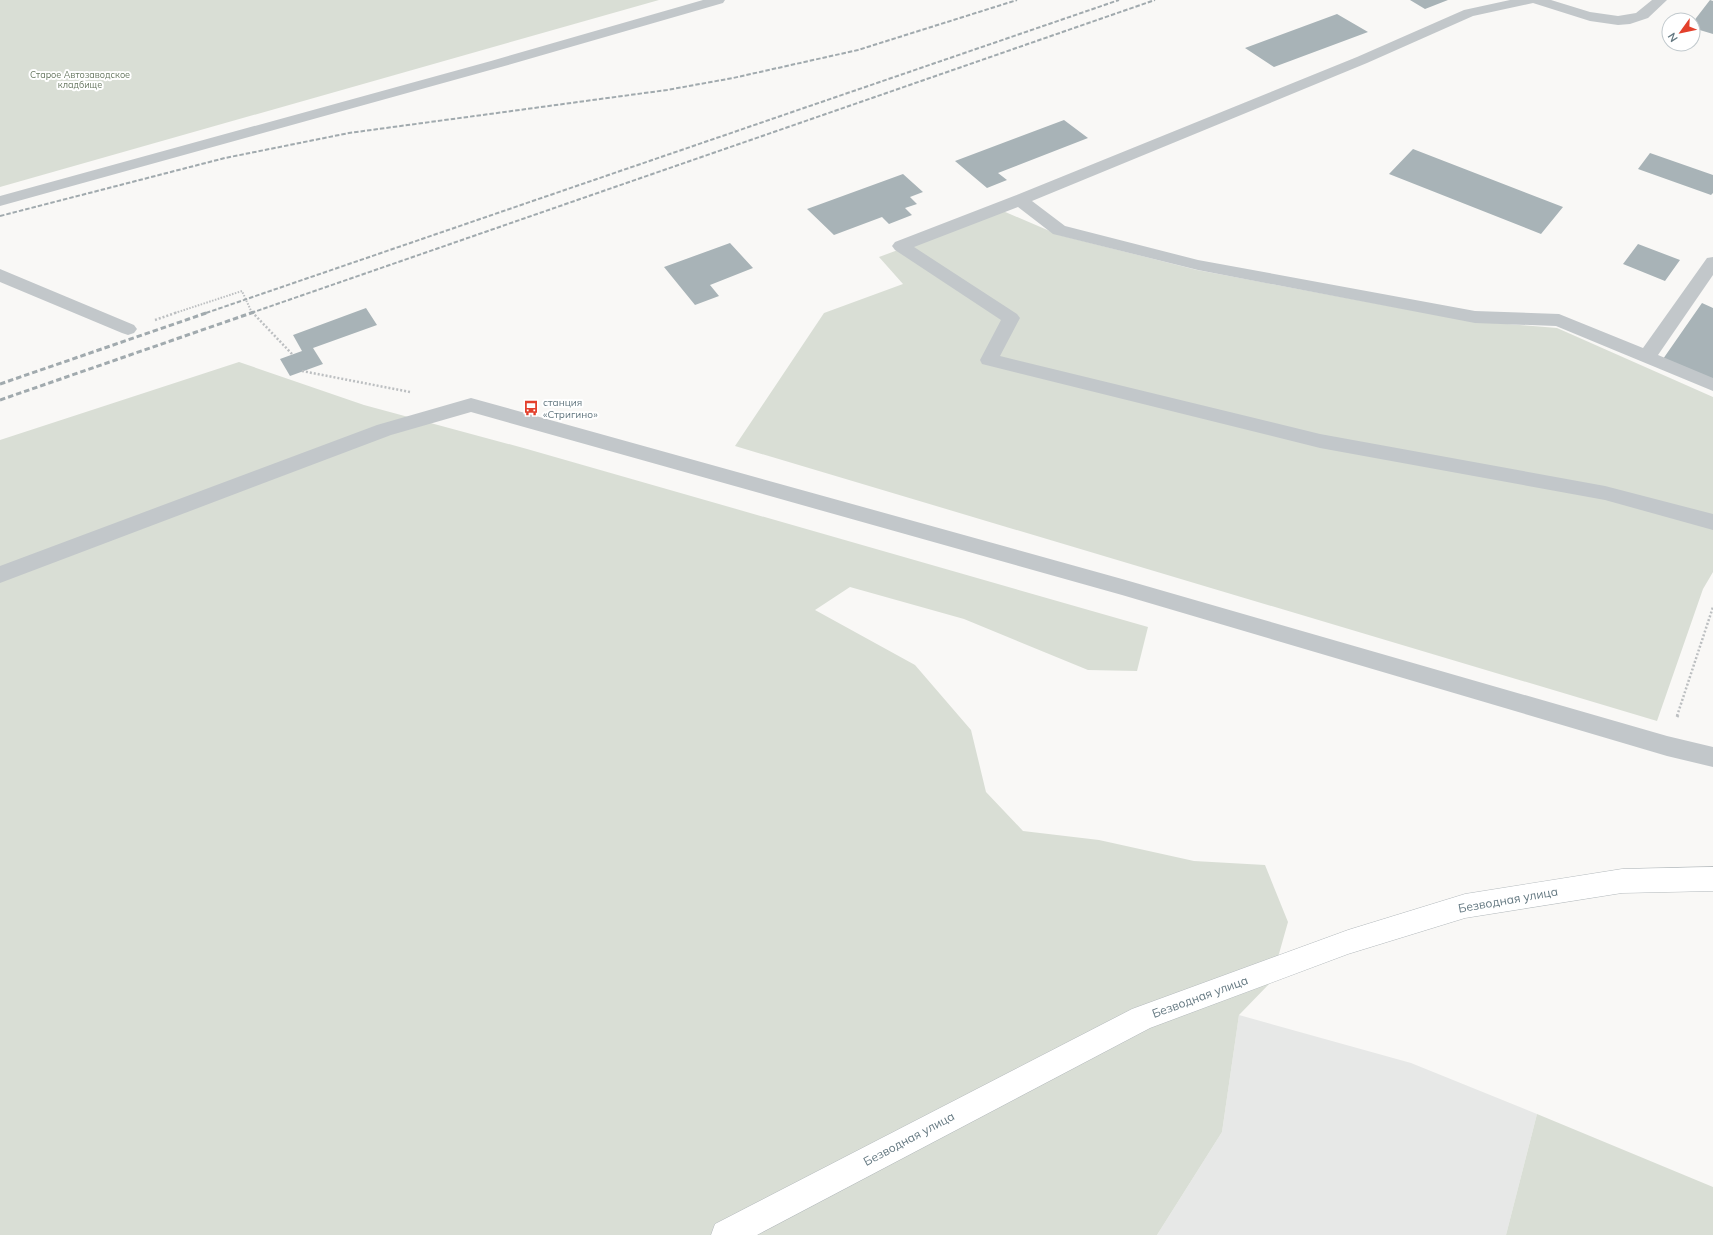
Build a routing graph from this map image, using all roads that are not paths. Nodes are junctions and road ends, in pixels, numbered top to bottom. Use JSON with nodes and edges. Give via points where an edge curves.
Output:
{"nodes":[{"id":1,"x":718,"y":0,"type":"edge"},
{"id":2,"x":1529,"y":0,"type":"edge"},
{"id":3,"x":1538,"y":0,"type":"edge"},
{"id":4,"x":1660,"y":0,"type":"edge"},
{"id":5,"x":1020,"y":200,"type":"junction"},
{"id":6,"x":0,"y":201,"type":"edge"},
{"id":7,"x":1713,"y":262,"type":"edge"},
{"id":8,"x":0,"y":275,"type":"edge"},
{"id":9,"x":1706,"y":284,"type":"edge"},
{"id":10,"x":128,"y":329,"type":"road end"},
{"id":11,"x":1648,"y":357,"type":"junction"},
{"id":12,"x":1713,"y":385,"type":"edge"},
{"id":13,"x":1713,"y":522,"type":"edge"},
{"id":14,"x":0,"y":575,"type":"edge"},
{"id":15,"x":1713,"y":757,"type":"edge"},
{"id":16,"x":1713,"y":879,"type":"edge"},
{"id":17,"x":726,"y":1235,"type":"edge"}],
"edges":[{"from":1,"to":6,"type":"street"},
{"from":2,"to":5,"type":"street","via":[[1469,13],[1362,60]]},
{"from":3,"to":4,"type":"street","via":[[1570,12],[1618,22],[1641,16]]},
{"from":5,"to":11,"type":"street","via":[[1059,230],[1198,265],[1475,317],[1559,320]]},
{"from":5,"to":13,"type":"street","via":[[901,246],[1011,318],[989,360],[1320,441],[1605,493]]},
{"from":7,"to":9,"type":"street"},
{"from":8,"to":10,"type":"street"},
{"from":9,"to":11,"type":"street"},
{"from":11,"to":12,"type":"street"},
{"from":14,"to":15,"type":"street","via":[[384,430],[471,405],[1122,587],[1667,746]]},
{"from":16,"to":17,"type":"main road","name":"Безводная улица","via":[[1622,882],[1465,906],[1348,942],[1142,1018]]}]}
